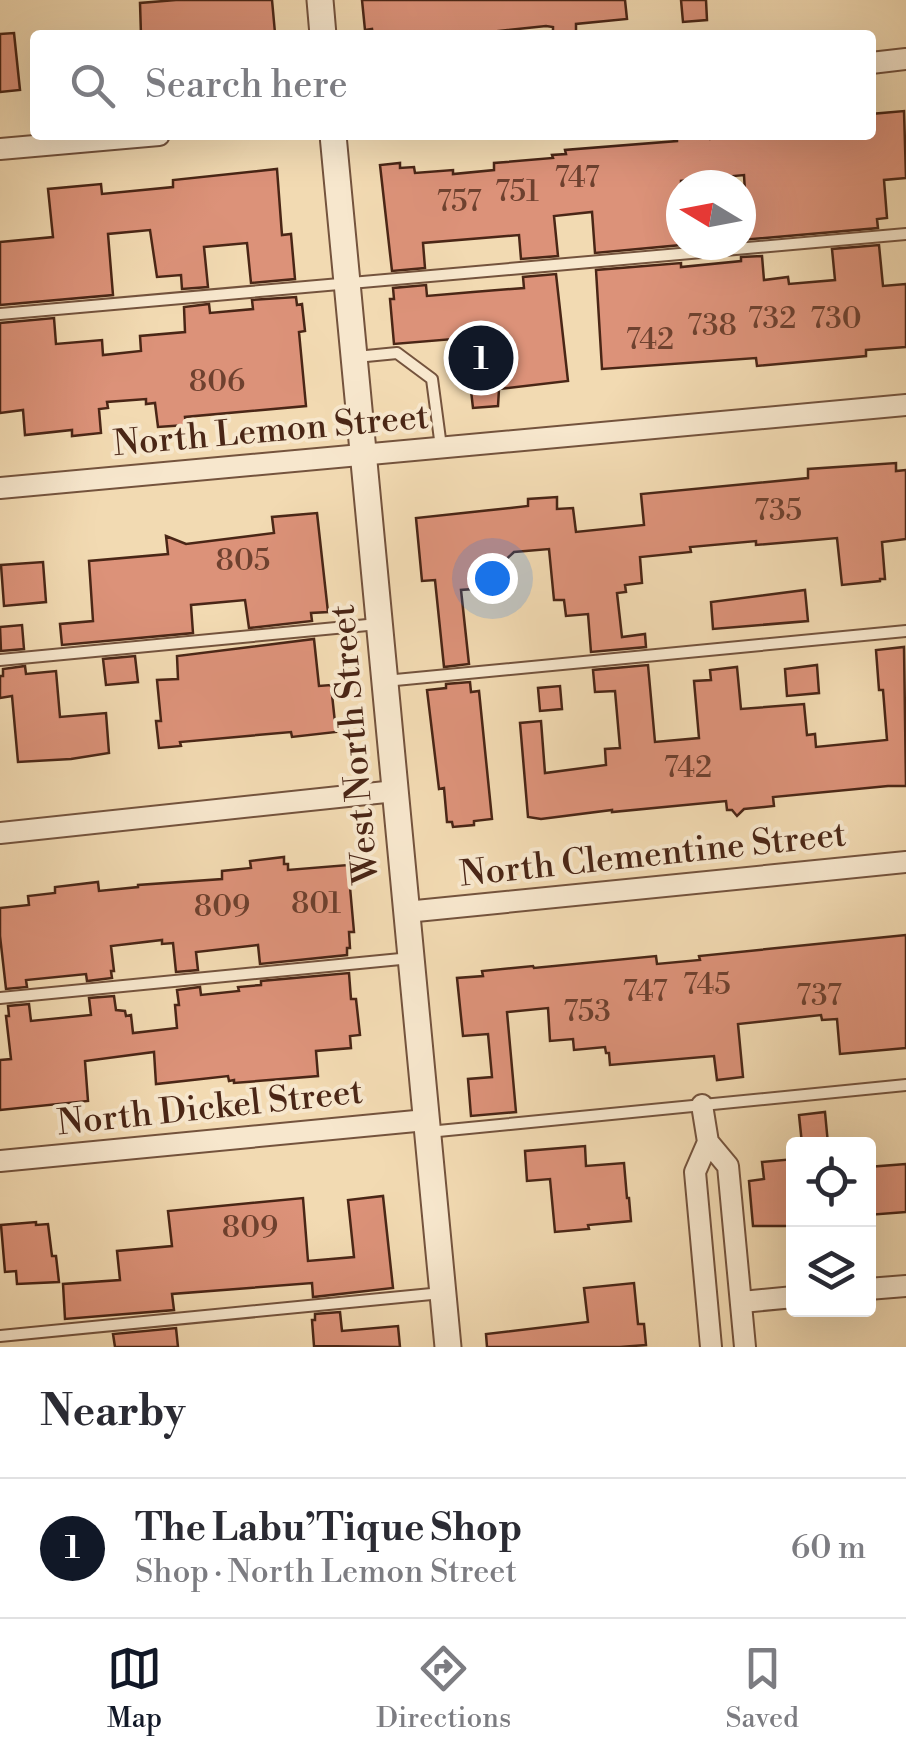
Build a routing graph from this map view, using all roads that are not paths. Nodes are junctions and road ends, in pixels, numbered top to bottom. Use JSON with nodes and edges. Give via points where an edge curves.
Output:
{"nodes":[{"id":1,"x":320,"y":0,"type":"edge"},
{"id":2,"x":323,"y":30,"type":"edge"},
{"id":3,"x":906,"y":60,"type":"edge"},
{"id":4,"x":876,"y":63,"type":"edge"},
{"id":5,"x":102,"y":140,"type":"edge"},
{"id":6,"x":332,"y":140,"type":"edge"},
{"id":7,"x":0,"y":149,"type":"edge"},
{"id":8,"x":906,"y":234,"type":"edge"},
{"id":9,"x":346,"y":285,"type":"junction"},
{"id":10,"x":0,"y":314,"type":"edge"},
{"id":11,"x":354,"y":357,"type":"junction"},
{"id":12,"x":906,"y":405,"type":"edge"},
{"id":13,"x":442,"y":448,"type":"junction"},
{"id":14,"x":363,"y":455,"type":"junction"},
{"id":15,"x":0,"y":488,"type":"edge"},
{"id":16,"x":379,"y":624,"type":"junction"},
{"id":17,"x":906,"y":631,"type":"edge"},
{"id":18,"x":0,"y":660,"type":"edge"},
{"id":19,"x":384,"y":681,"type":"junction"},
{"id":20,"x":395,"y":791,"type":"junction"},
{"id":21,"x":0,"y":833,"type":"edge"},
{"id":22,"x":906,"y":862,"type":"edge"},
{"id":23,"x":406,"y":912,"type":"junction"},
{"id":24,"x":410,"y":958,"type":"junction"},
{"id":25,"x":0,"y":998,"type":"edge"},
{"id":26,"x":906,"y":1084,"type":"edge"},
{"id":27,"x":702,"y":1105,"type":"junction"},
{"id":28,"x":427,"y":1126,"type":"junction"},
{"id":29,"x":708,"y":1142,"type":"junction"},
{"id":30,"x":0,"y":1161,"type":"edge"},
{"id":31,"x":906,"y":1286,"type":"edge"},
{"id":32,"x":876,"y":1288,"type":"edge"},
{"id":33,"x":442,"y":1293,"type":"junction"},
{"id":34,"x":786,"y":1298,"type":"edge"},
{"id":35,"x":742,"y":1302,"type":"junction"},
{"id":36,"x":0,"y":1336,"type":"edge"},
{"id":37,"x":448,"y":1347,"type":"edge"},
{"id":38,"x":711,"y":1347,"type":"edge"},
{"id":39,"x":745,"y":1347,"type":"edge"}],
"edges":[{"from":1,"to":2,"type":"street"},
{"from":3,"to":4,"type":"street"},
{"from":5,"to":7,"type":"street"},
{"from":6,"to":9,"type":"street","name":"West North Street"},
{"from":8,"to":9,"type":"lane"},
{"from":9,"to":10,"type":"lane"},
{"from":9,"to":11,"type":"street","name":"West North Street"},
{"from":11,"to":13,"type":"lane","via":[[397,353],[432,379]]},
{"from":11,"to":14,"type":"street","name":"West North Street"},
{"from":12,"to":13,"type":"street","name":"North Lemon Street"},
{"from":13,"to":14,"type":"street","name":"North Lemon Street"},
{"from":14,"to":15,"type":"street","name":"North Lemon Street"},
{"from":14,"to":16,"type":"street","name":"West North Street"},
{"from":16,"to":18,"type":"lane"},
{"from":16,"to":19,"type":"street","name":"West North Street"},
{"from":17,"to":19,"type":"lane"},
{"from":19,"to":20,"type":"street","name":"West North Street"},
{"from":20,"to":21,"type":"street"},
{"from":20,"to":23,"type":"street","name":"West North Street"},
{"from":22,"to":23,"type":"street","name":"North Clementine Street"},
{"from":23,"to":24,"type":"street","name":"West North Street"},
{"from":24,"to":25,"type":"lane"},
{"from":24,"to":28,"type":"street","name":"West North Street"},
{"from":26,"to":27,"type":"lane"},
{"from":27,"to":28,"type":"lane"},
{"from":27,"to":29,"type":"street"},
{"from":28,"to":30,"type":"street","name":"North Dickel Street"},
{"from":28,"to":33,"type":"street","name":"West North Street"},
{"from":29,"to":35,"type":"street","via":[[728,1166]]},
{"from":29,"to":38,"type":"street","via":[[695,1172]]},
{"from":31,"to":32,"type":"street"},
{"from":33,"to":36,"type":"lane"},
{"from":33,"to":37,"type":"street","name":"West North Street"},
{"from":34,"to":35,"type":"street"},
{"from":35,"to":39,"type":"street"}]}
